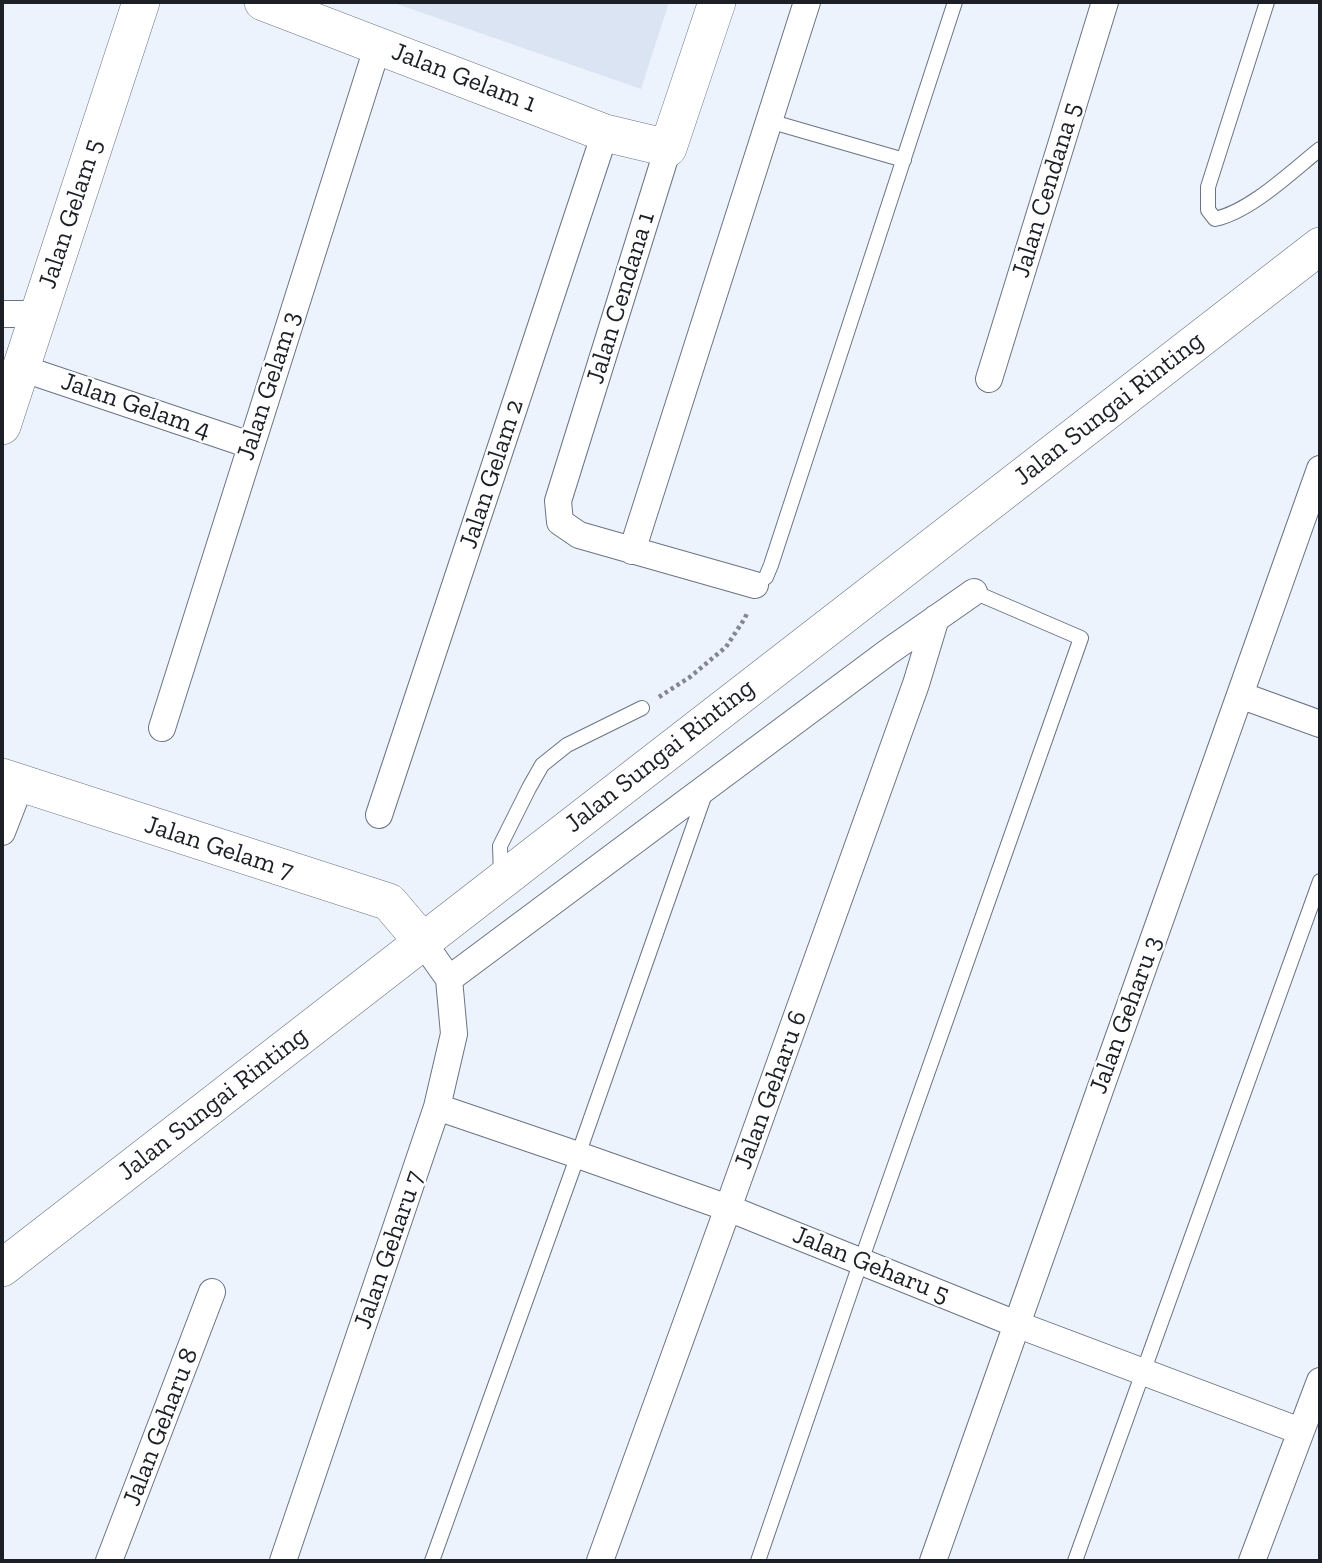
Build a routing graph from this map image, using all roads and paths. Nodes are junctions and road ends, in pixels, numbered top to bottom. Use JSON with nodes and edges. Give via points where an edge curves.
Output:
{"nodes":[{"id":1,"x":141,"y":2,"type":"edge"},
{"id":2,"x":263,"y":2,"type":"edge"},
{"id":3,"x":717,"y":2,"type":"edge"},
{"id":4,"x":807,"y":2,"type":"edge"},
{"id":5,"x":955,"y":2,"type":"edge"},
{"id":6,"x":1105,"y":2,"type":"edge"},
{"id":7,"x":1267,"y":2,"type":"edge"},
{"id":8,"x":378,"y":45,"type":"junction"},
{"id":9,"x":769,"y":121,"type":"junction"},
{"id":10,"x":605,"y":133,"type":"junction"},
{"id":11,"x":668,"y":148,"type":"junction"},
{"id":12,"x":1320,"y":149,"type":"edge"},
{"id":13,"x":904,"y":160,"type":"junction"},
{"id":14,"x":1320,"y":246,"type":"edge"},
{"id":15,"x":2,"y":314,"type":"edge"},
{"id":16,"x":39,"y":314,"type":"junction"},
{"id":17,"x":21,"y":368,"type":"junction"},
{"id":18,"x":989,"y":379,"type":"dead end"},
{"id":19,"x":2,"y":426,"type":"edge"},
{"id":20,"x":250,"y":445,"type":"junction"},
{"id":21,"x":1320,"y":469,"type":"edge"},
{"id":22,"x":632,"y":551,"type":"junction"},
{"id":23,"x":755,"y":585,"type":"junction"},
{"id":24,"x":974,"y":592,"type":"joint"},
{"id":25,"x":936,"y":618,"type":"junction"},
{"id":26,"x":1240,"y":695,"type":"junction"},
{"id":27,"x":642,"y":708,"type":"joint"},
{"id":28,"x":1320,"y":724,"type":"edge"},
{"id":29,"x":162,"y":729,"type":"dead end"},
{"id":30,"x":12,"y":780,"type":"edge"},
{"id":31,"x":707,"y":787,"type":"junction"},
{"id":32,"x":379,"y":815,"type":"dead end"},
{"id":33,"x":2,"y":832,"type":"edge"},
{"id":34,"x":501,"y":879,"type":"junction"},
{"id":35,"x":1320,"y":881,"type":"edge"},
{"id":36,"x":422,"y":941,"type":"junction"},
{"id":37,"x":449,"y":979,"type":"junction"},
{"id":38,"x":438,"y":1107,"type":"junction"},
{"id":39,"x":578,"y":1155,"type":"junction"},
{"id":40,"x":729,"y":1208,"type":"junction"},
{"id":41,"x":861,"y":1261,"type":"junction"},
{"id":42,"x":2,"y":1268,"type":"edge"},
{"id":43,"x":212,"y":1292,"type":"dead end"},
{"id":44,"x":1016,"y":1324,"type":"junction"},
{"id":45,"x":1142,"y":1371,"type":"junction"},
{"id":46,"x":1320,"y":1381,"type":"edge"},
{"id":47,"x":1300,"y":1432,"type":"junction"},
{"id":48,"x":109,"y":1561,"type":"edge"},
{"id":49,"x":283,"y":1561,"type":"edge"},
{"id":50,"x":432,"y":1561,"type":"edge"},
{"id":51,"x":600,"y":1561,"type":"edge"},
{"id":52,"x":758,"y":1561,"type":"edge"},
{"id":53,"x":933,"y":1561,"type":"edge"},
{"id":54,"x":1075,"y":1561,"type":"edge"},
{"id":55,"x":1252,"y":1561,"type":"edge"}],
"edges":[{"from":1,"to":16,"type":"street","name":"Jalan Gelam 5"},
{"from":2,"to":8,"type":"street","name":"Jalan Gelam 1"},
{"from":3,"to":11,"type":"street","name":"Jalan Cendana 1"},
{"from":4,"to":9,"type":"street"},
{"from":5,"to":13,"type":"lane"},
{"from":6,"to":18,"type":"street","name":"Jalan Cendana 5"},
{"from":7,"to":12,"type":"lane","via":[[1208,187],[1208,210],[1215,219],[1230,215]]},
{"from":8,"to":10,"type":"street","name":"Jalan Gelam 1"},
{"from":8,"to":20,"type":"street","name":"Jalan Gelam 3"},
{"from":9,"to":13,"type":"lane"},
{"from":9,"to":22,"type":"street"},
{"from":10,"to":11,"type":"street","name":"Jalan Gelam 1"},
{"from":10,"to":32,"type":"street","name":"Jalan Gelam 2"},
{"from":11,"to":22,"type":"street","name":"Jalan Cendana 1","via":[[558,501],[560,522],[579,536]]},
{"from":13,"to":23,"type":"lane","via":[[771,565],[766,578]]},
{"from":14,"to":34,"type":"street","name":"Jalan Sungai Rinting"},
{"from":15,"to":16,"type":"street"},
{"from":16,"to":17,"type":"street","name":"Jalan Gelam 5"},
{"from":17,"to":19,"type":"street","name":"Jalan Gelam 5"},
{"from":17,"to":20,"type":"street","name":"Jalan Gelam 4"},
{"from":20,"to":29,"type":"street","name":"Jalan Gelam 3"},
{"from":21,"to":26,"type":"street","name":"Jalan Geharu 3"},
{"from":22,"to":23,"type":"street","name":"Jalan Cendana 1"},
{"from":23,"to":27,"type":"path","via":[[746,618],[726,647]]},
{"from":24,"to":25,"type":"street"},
{"from":24,"to":41,"type":"lane","via":[[1081,638]]},
{"from":25,"to":31,"type":"street"},
{"from":25,"to":40,"type":"street","name":"Jalan Geharu 6"},
{"from":26,"to":28,"type":"street"},
{"from":26,"to":44,"type":"street","name":"Jalan Geharu 3"},
{"from":27,"to":34,"type":"lane","via":[[567,745],[542,765],[500,846]]},
{"from":30,"to":33,"type":"street"},
{"from":30,"to":36,"type":"street","name":"Jalan Gelam 7","via":[[388,902]]},
{"from":31,"to":37,"type":"street"},
{"from":31,"to":39,"type":"lane"},
{"from":34,"to":36,"type":"street","name":"Jalan Sungai Rinting"},
{"from":35,"to":45,"type":"lane"},
{"from":36,"to":37,"type":"street"},
{"from":36,"to":42,"type":"street","name":"Jalan Sungai Rinting"},
{"from":37,"to":38,"type":"street","name":"Jalan Geharu 7","via":[[454,1034]]},
{"from":38,"to":39,"type":"street","name":"Jalan Geharu 5"},
{"from":38,"to":49,"type":"street","name":"Jalan Geharu 7"},
{"from":39,"to":40,"type":"street","name":"Jalan Geharu 5"},
{"from":39,"to":50,"type":"lane"},
{"from":40,"to":41,"type":"street","name":"Jalan Geharu 5"},
{"from":40,"to":51,"type":"street","name":"Jalan Geharu 6"},
{"from":41,"to":44,"type":"street","name":"Jalan Geharu 5"},
{"from":41,"to":52,"type":"lane"},
{"from":43,"to":48,"type":"street","name":"Jalan Geharu 8"},
{"from":44,"to":45,"type":"street","name":"Jalan Geharu 5"},
{"from":44,"to":53,"type":"street","name":"Jalan Geharu 3"},
{"from":45,"to":47,"type":"street","name":"Jalan Geharu 5"},
{"from":45,"to":54,"type":"lane"},
{"from":46,"to":47,"type":"street"},
{"from":47,"to":55,"type":"street"}]}
